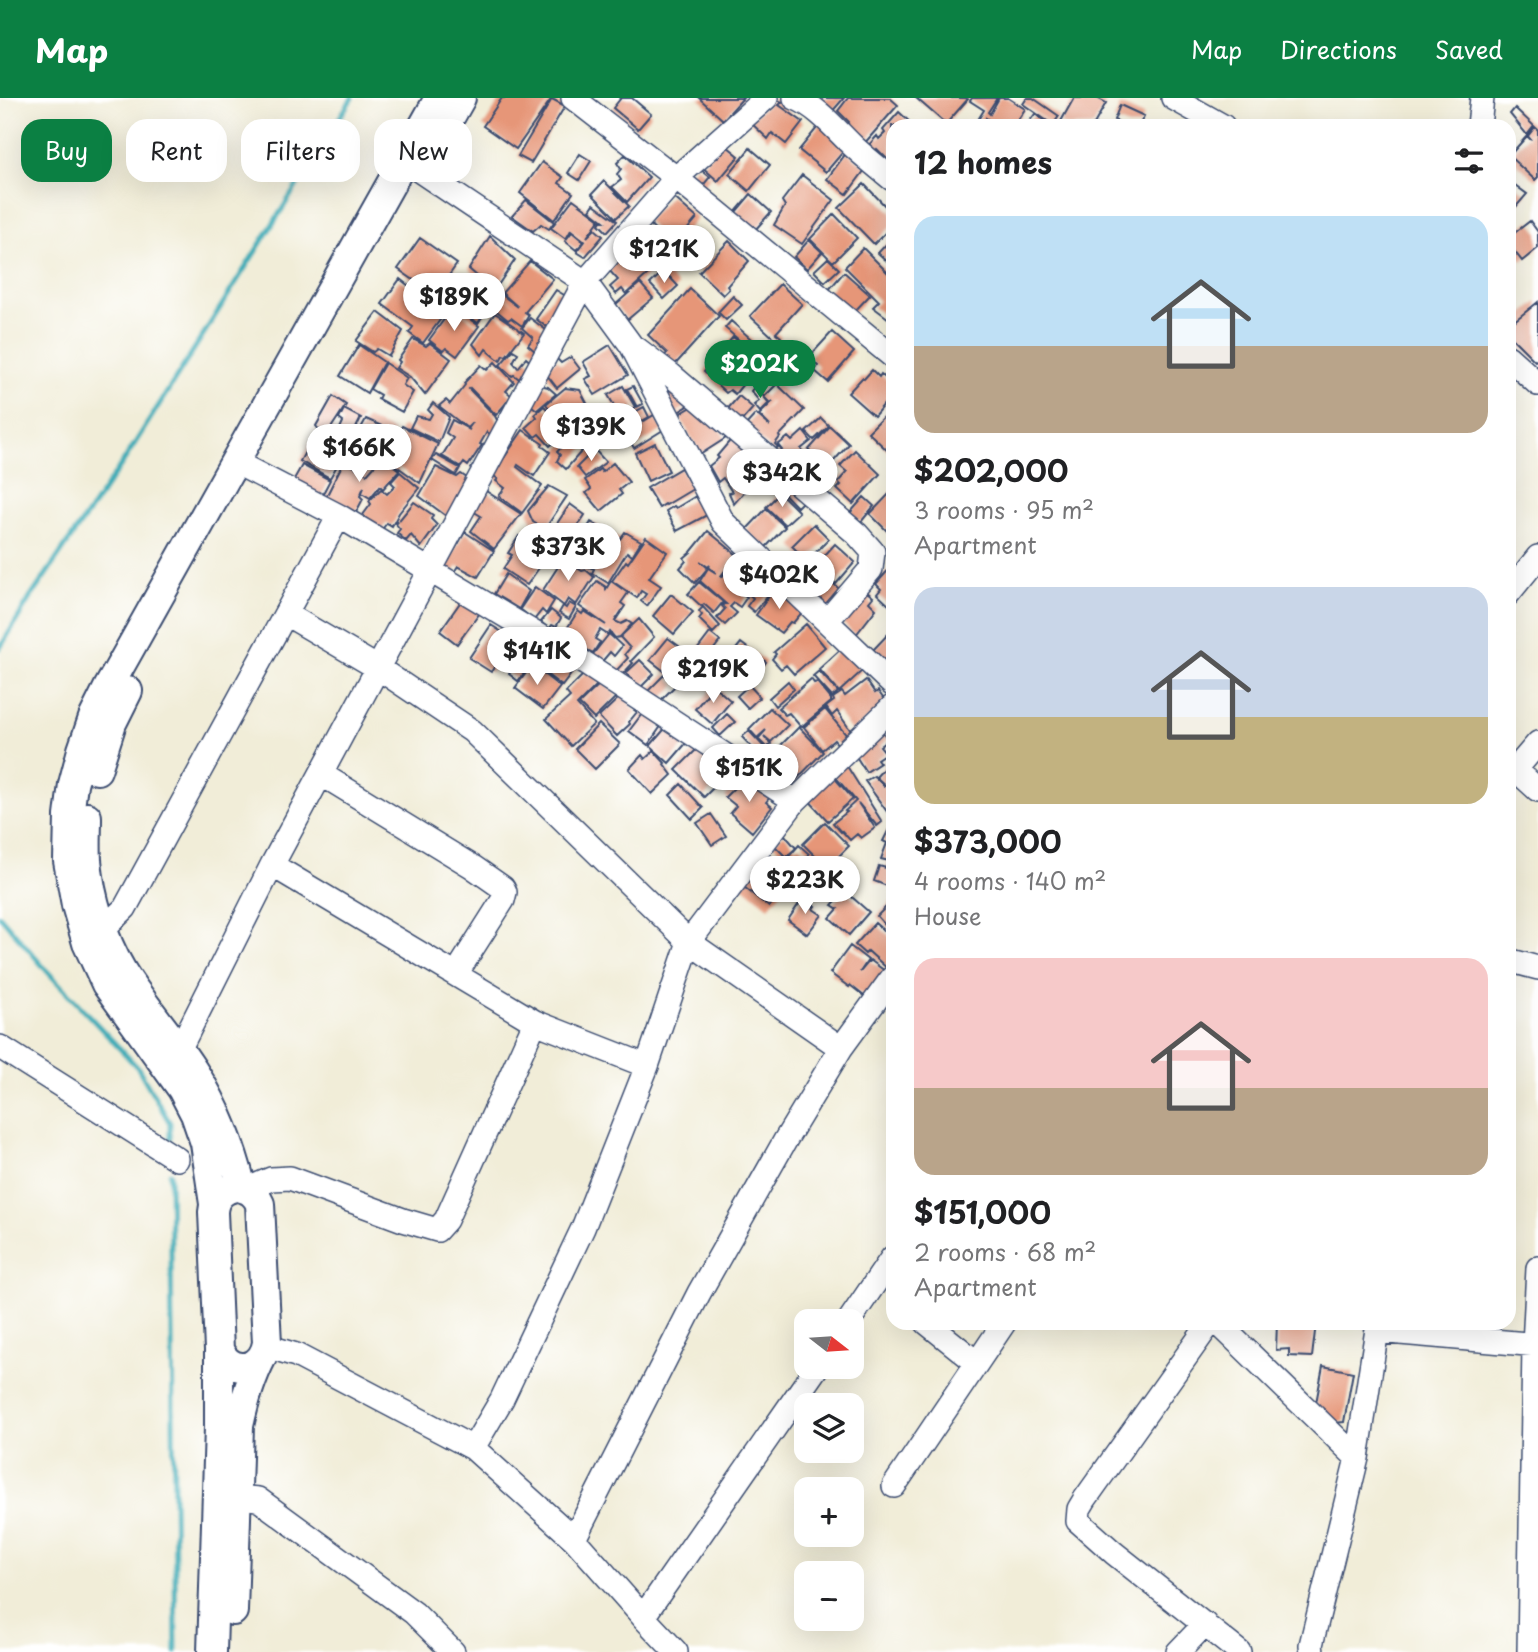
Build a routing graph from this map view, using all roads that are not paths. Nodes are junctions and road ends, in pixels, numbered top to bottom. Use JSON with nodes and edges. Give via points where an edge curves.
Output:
{"nodes":[{"id":1,"x":439,"y":98,"type":"edge"},
{"id":2,"x":461,"y":98,"type":"edge"},
{"id":3,"x":573,"y":98,"type":"edge"},
{"id":4,"x":766,"y":98,"type":"edge"},
{"id":5,"x":795,"y":98,"type":"edge"},
{"id":6,"x":1173,"y":98,"type":"edge"},
{"id":7,"x":1482,"y":98,"type":"edge"},
{"id":8,"x":431,"y":119,"type":"edge"},
{"id":9,"x":446,"y":119,"type":"edge"},
{"id":10,"x":1210,"y":119,"type":"edge"},
{"id":11,"x":1480,"y":119,"type":"edge"},
{"id":12,"x":886,"y":174,"type":"edge"},
{"id":13,"x":676,"y":178,"type":"junction"},
{"id":14,"x":404,"y":182,"type":"edge"},
{"id":15,"x":437,"y":182,"type":"edge"},
{"id":16,"x":585,"y":282,"type":"junction"},
{"id":17,"x":631,"y":345,"type":"junction"},
{"id":18,"x":886,"y":351,"type":"edge"},
{"id":19,"x":1516,"y":364,"type":"edge"},
{"id":20,"x":1536,"y":380,"type":"edge"},
{"id":21,"x":244,"y":466,"type":"junction"},
{"id":22,"x":339,"y":516,"type":"junction"},
{"id":23,"x":1538,"y":557,"type":"edge"},
{"id":24,"x":431,"y":570,"type":"junction"},
{"id":25,"x":1516,"y":584,"type":"edge"},
{"id":26,"x":286,"y":614,"type":"junction"},
{"id":27,"x":827,"y":621,"type":"junction"},
{"id":28,"x":378,"y":668,"type":"junction"},
{"id":29,"x":886,"y":678,"type":"edge"},
{"id":30,"x":886,"y":713,"type":"edge"},
{"id":31,"x":1538,"y":743,"type":"edge"},
{"id":32,"x":1516,"y":769,"type":"edge"},
{"id":33,"x":321,"y":774,"type":"junction"},
{"id":34,"x":1516,"y":776,"type":"edge"},
{"id":35,"x":1538,"y":790,"type":"edge"},
{"id":36,"x":794,"y":801,"type":"junction"},
{"id":37,"x":272,"y":865,"type":"junction"},
{"id":38,"x":94,"y":932,"type":"junction"},
{"id":39,"x":689,"y":942,"type":"junction"},
{"id":40,"x":1516,"y":962,"type":"edge"},
{"id":41,"x":1538,"y":968,"type":"edge"},
{"id":42,"x":456,"y":974,"type":"junction"},
{"id":43,"x":886,"y":986,"type":"edge"},
{"id":44,"x":535,"y":1022,"type":"junction"},
{"id":45,"x":0,"y":1047,"type":"edge"},
{"id":46,"x":841,"y":1048,"type":"junction"},
{"id":47,"x":171,"y":1056,"type":"junction"},
{"id":48,"x":647,"y":1066,"type":"junction"},
{"id":49,"x":177,"y":1159,"type":"dead end"},
{"id":50,"x":245,"y":1189,"type":"junction"},
{"id":51,"x":214,"y":1204,"type":"junction"},
{"id":52,"x":1538,"y":1268,"type":"edge"},
{"id":53,"x":884,"y":1289,"type":"edge"},
{"id":54,"x":862,"y":1309,"type":"edge"},
{"id":55,"x":936,"y":1330,"type":"edge"},
{"id":56,"x":999,"y":1330,"type":"edge"},
{"id":57,"x":1205,"y":1330,"type":"edge"},
{"id":58,"x":1225,"y":1330,"type":"edge"},
{"id":59,"x":1378,"y":1330,"type":"edge"},
{"id":60,"x":1404,"y":1330,"type":"edge"},
{"id":61,"x":1536,"y":1345,"type":"edge"},
{"id":62,"x":219,"y":1350,"type":"junction"},
{"id":63,"x":264,"y":1352,"type":"junction"},
{"id":64,"x":977,"y":1363,"type":"junction"},
{"id":65,"x":809,"y":1379,"type":"edge"},
{"id":66,"x":473,"y":1448,"type":"junction"},
{"id":67,"x":1357,"y":1458,"type":"junction"},
{"id":68,"x":894,"y":1486,"type":"dead end"},
{"id":69,"x":237,"y":1497,"type":"junction"},
{"id":70,"x":573,"y":1539,"type":"junction"},
{"id":71,"x":643,"y":1617,"type":"junction"},
{"id":72,"x":1534,"y":1619,"type":"edge"},
{"id":73,"x":1205,"y":1624,"type":"junction"},
{"id":74,"x":212,"y":1652,"type":"edge"},
{"id":75,"x":232,"y":1652,"type":"edge"},
{"id":76,"x":453,"y":1652,"type":"edge"},
{"id":77,"x":676,"y":1652,"type":"edge"},
{"id":78,"x":1178,"y":1652,"type":"edge"},
{"id":79,"x":1240,"y":1652,"type":"edge"},
{"id":80,"x":1312,"y":1652,"type":"edge"},
{"id":81,"x":1529,"y":1652,"type":"edge"}],
"edges":[{"from":1,"to":8,"type":"street"},
{"from":2,"to":9,"type":"street"},
{"from":3,"to":13,"type":"street"},
{"from":4,"to":13,"type":"street"},
{"from":5,"to":12,"type":"street"},
{"from":6,"to":10,"type":"street"},
{"from":7,"to":11,"type":"street"},
{"from":13,"to":16,"type":"street"},
{"from":13,"to":18,"type":"street"},
{"from":14,"to":21,"type":"street"},
{"from":15,"to":16,"type":"street"},
{"from":16,"to":17,"type":"street"},
{"from":16,"to":24,"type":"street"},
{"from":17,"to":27,"type":"street","via":[[723,522]]},
{"from":17,"to":27,"type":"street","via":[[873,552],[872,569]]},
{"from":19,"to":20,"type":"street"},
{"from":21,"to":22,"type":"street"},
{"from":21,"to":38,"type":"street","via":[[109,686],[82,750],[73,784],[68,861],[76,905]]},
{"from":22,"to":24,"type":"street"},
{"from":22,"to":26,"type":"street"},
{"from":23,"to":25,"type":"street"},
{"from":24,"to":28,"type":"street"},
{"from":24,"to":36,"type":"street","via":[[586,664]]},
{"from":26,"to":28,"type":"street"},
{"from":26,"to":38,"type":"street","via":[[125,908]]},
{"from":27,"to":29,"type":"street"},
{"from":28,"to":33,"type":"street"},
{"from":28,"to":39,"type":"street","via":[[472,731]]},
{"from":30,"to":36,"type":"street"},
{"from":31,"to":32,"type":"street"},
{"from":33,"to":37,"type":"street"},
{"from":33,"to":42,"type":"street","via":[[503,888],[503,900]]},
{"from":34,"to":35,"type":"street"},
{"from":36,"to":39,"type":"street"},
{"from":37,"to":42,"type":"street"},
{"from":37,"to":47,"type":"street"},
{"from":38,"to":47,"type":"street","via":[[106,984]]},
{"from":39,"to":46,"type":"street"},
{"from":39,"to":48,"type":"street"},
{"from":40,"to":41,"type":"street"},
{"from":42,"to":44,"type":"street"},
{"from":43,"to":46,"type":"street"},
{"from":44,"to":48,"type":"street"},
{"from":44,"to":50,"type":"street","via":[[446,1220],[437,1230],[290,1178],[271,1179]]},
{"from":45,"to":49,"type":"street"},
{"from":46,"to":70,"type":"street","via":[[699,1293]]},
{"from":47,"to":50,"type":"street","via":[[196,1074],[223,1128]]},
{"from":47,"to":51,"type":"street","via":[[205,1143]]},
{"from":48,"to":66,"type":"street","via":[[583,1228],[502,1399]]},
{"from":50,"to":51,"type":"street","via":[[229,1188]]},
{"from":50,"to":63,"type":"street","via":[[257,1197],[261,1212]]},
{"from":51,"to":62,"type":"street"},
{"from":52,"to":61,"type":"street"},
{"from":53,"to":54,"type":"street"},
{"from":55,"to":64,"type":"street"},
{"from":56,"to":64,"type":"street"},
{"from":57,"to":73,"type":"street","via":[[1079,1509],[1079,1521],[1087,1530]]},
{"from":58,"to":67,"type":"street"},
{"from":59,"to":67,"type":"street"},
{"from":60,"to":61,"type":"street"},
{"from":61,"to":72,"type":"street"},
{"from":62,"to":63,"type":"street","via":[[228,1363],[242,1367],[250,1366]]},
{"from":62,"to":74,"type":"street"},
{"from":63,"to":66,"type":"street","via":[[296,1355]]},
{"from":63,"to":69,"type":"street","via":[[252,1376],[239,1426]]},
{"from":64,"to":68,"type":"street"},
{"from":65,"to":71,"type":"street"},
{"from":66,"to":70,"type":"street"},
{"from":67,"to":80,"type":"street"},
{"from":69,"to":75,"type":"street"},
{"from":69,"to":76,"type":"street","via":[[258,1499],[414,1613]]},
{"from":70,"to":71,"type":"street"},
{"from":71,"to":77,"type":"street"},
{"from":72,"to":81,"type":"street"},
{"from":73,"to":78,"type":"street"},
{"from":73,"to":79,"type":"street"}]}
